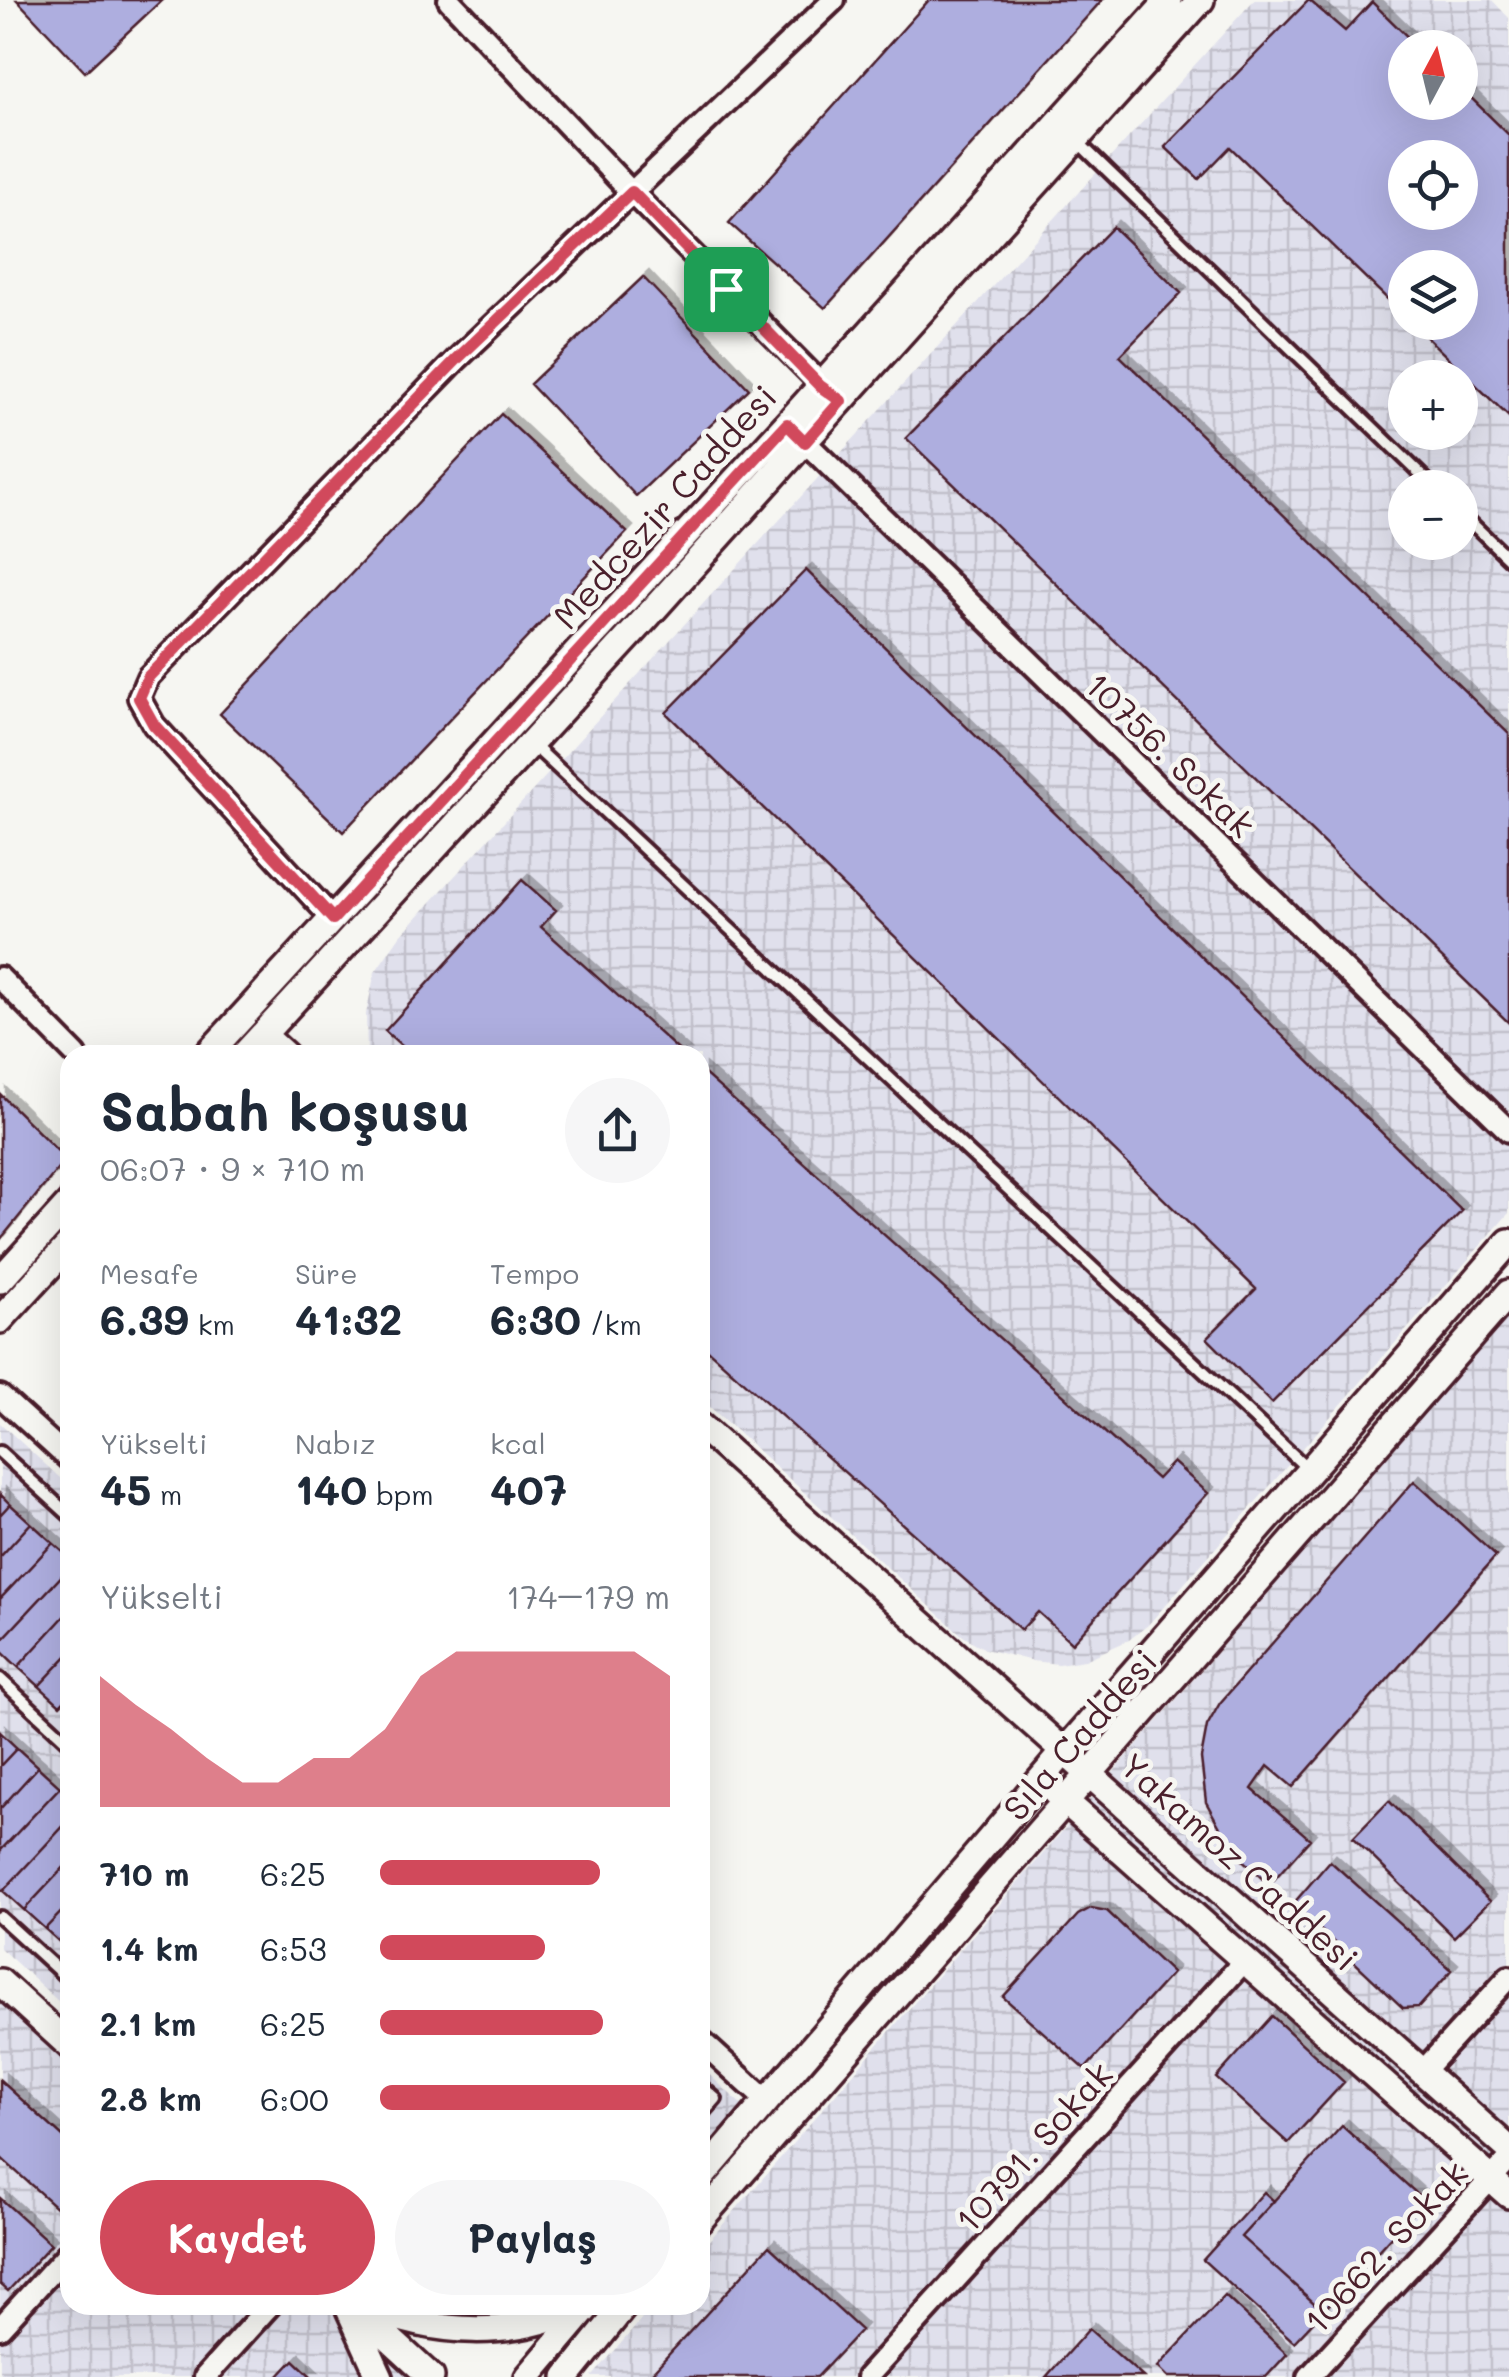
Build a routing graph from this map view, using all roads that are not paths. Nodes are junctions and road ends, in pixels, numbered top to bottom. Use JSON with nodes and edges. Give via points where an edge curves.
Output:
{"nodes":[{"id":1,"x":448,"y":0,"type":"edge"},
{"id":2,"x":834,"y":0,"type":"edge"},
{"id":3,"x":1169,"y":0,"type":"edge"},
{"id":4,"x":1201,"y":0,"type":"edge"},
{"id":5,"x":1076,"y":140,"type":"junction"},
{"id":6,"x":632,"y":192,"type":"junction"},
{"id":7,"x":831,"y":393,"type":"junction"},
{"id":8,"x":796,"y":433,"type":"junction"},
{"id":9,"x":1416,"y":470,"type":"edge"},
{"id":10,"x":1478,"y":529,"type":"edge"},
{"id":11,"x":1509,"y":559,"type":"edge"},
{"id":12,"x":530,"y":742,"type":"junction"},
{"id":13,"x":333,"y":919,"type":"junction"},
{"id":14,"x":0,"y":978,"type":"edge"},
{"id":15,"x":262,"y":1035,"type":"junction"},
{"id":16,"x":66,"y":1045,"type":"edge"},
{"id":17,"x":215,"y":1045,"type":"edge"},
{"id":18,"x":253,"y":1045,"type":"edge"},
{"id":19,"x":274,"y":1045,"type":"edge"},
{"id":20,"x":1509,"y":1131,"type":"edge"},
{"id":21,"x":60,"y":1214,"type":"edge"},
{"id":22,"x":1509,"y":1242,"type":"edge"},
{"id":23,"x":60,"y":1255,"type":"edge"},
{"id":24,"x":0,"y":1280,"type":"edge"},
{"id":25,"x":1509,"y":1293,"type":"edge"},
{"id":26,"x":0,"y":1320,"type":"edge"},
{"id":27,"x":0,"y":1396,"type":"edge"},
{"id":28,"x":710,"y":1435,"type":"edge"},
{"id":29,"x":60,"y":1451,"type":"edge"},
{"id":30,"x":0,"y":1452,"type":"edge"},
{"id":31,"x":1310,"y":1470,"type":"junction"},
{"id":32,"x":60,"y":1507,"type":"edge"},
{"id":33,"x":0,"y":1680,"type":"edge"},
{"id":34,"x":60,"y":1735,"type":"edge"},
{"id":35,"x":1064,"y":1752,"type":"junction"},
{"id":36,"x":1090,"y":1775,"type":"junction"},
{"id":37,"x":1041,"y":1779,"type":"junction"},
{"id":38,"x":1066,"y":1802,"type":"junction"},
{"id":39,"x":0,"y":1917,"type":"edge"},
{"id":40,"x":1246,"y":1959,"type":"junction"},
{"id":41,"x":60,"y":1972,"type":"edge"},
{"id":42,"x":1509,"y":1978,"type":"edge"},
{"id":43,"x":0,"y":1982,"type":"edge"},
{"id":44,"x":60,"y":2037,"type":"edge"},
{"id":45,"x":710,"y":2049,"type":"edge"},
{"id":46,"x":1422,"y":2072,"type":"junction"},
{"id":47,"x":768,"y":2102,"type":"junction"},
{"id":48,"x":1509,"y":2150,"type":"edge"},
{"id":49,"x":1509,"y":2159,"type":"edge"},
{"id":50,"x":710,"y":2168,"type":"edge"},
{"id":51,"x":1500,"y":2187,"type":"edge"},
{"id":52,"x":710,"y":2209,"type":"edge"},
{"id":53,"x":60,"y":2262,"type":"edge"},
{"id":54,"x":261,"y":2315,"type":"edge"},
{"id":55,"x":354,"y":2315,"type":"edge"},
{"id":56,"x":361,"y":2315,"type":"edge"},
{"id":57,"x":390,"y":2315,"type":"edge"},
{"id":58,"x":558,"y":2315,"type":"edge"},
{"id":59,"x":578,"y":2315,"type":"edge"},
{"id":60,"x":617,"y":2315,"type":"edge"},
{"id":61,"x":0,"y":2328,"type":"edge"},
{"id":62,"x":604,"y":2330,"type":"junction"},
{"id":63,"x":205,"y":2377,"type":"edge"},
{"id":64,"x":380,"y":2377,"type":"edge"},
{"id":65,"x":430,"y":2377,"type":"edge"},
{"id":66,"x":528,"y":2377,"type":"edge"},
{"id":67,"x":566,"y":2377,"type":"edge"},
{"id":68,"x":589,"y":2377,"type":"edge"},
{"id":69,"x":867,"y":2377,"type":"edge"},
{"id":70,"x":1309,"y":2377,"type":"edge"}],
"edges":[{"from":1,"to":6,"type":"street"},
{"from":2,"to":6,"type":"street"},
{"from":3,"to":7,"type":"street","name":"Medcezir Caddesi"},
{"from":4,"to":5,"type":"street","name":"Medcezir Caddesi"},
{"from":5,"to":7,"type":"street","name":"Medcezir Caddesi"},
{"from":5,"to":9,"type":"lane"},
{"from":6,"to":7,"type":"street"},
{"from":6,"to":13,"type":"street","via":[[376,442],[148,677],[139,698],[154,725]]},
{"from":7,"to":8,"type":"street","name":"Medcezir Caddesi"},
{"from":8,"to":12,"type":"street","name":"Medcezir Caddesi"},
{"from":8,"to":13,"type":"street","name":"Medcezir Caddesi"},
{"from":8,"to":20,"type":"street","name":"10756. Sokak"},
{"from":10,"to":11,"type":"lane"},
{"from":12,"to":15,"type":"street","name":"Medcezir Caddesi"},
{"from":12,"to":31,"type":"lane"},
{"from":13,"to":17,"type":"street","name":"Medcezir Caddesi"},
{"from":14,"to":16,"type":"street"},
{"from":15,"to":18,"type":"street","name":"Medcezir Caddesi"},
{"from":15,"to":19,"type":"street"},
{"from":21,"to":24,"type":"street"},
{"from":22,"to":31,"type":"street"},
{"from":23,"to":26,"type":"street"},
{"from":25,"to":36,"type":"street","name":"Sıla Caddesi"},
{"from":27,"to":29,"type":"street"},
{"from":28,"to":35,"type":"street","name":"Yakamoz Caddesi"},
{"from":30,"to":32,"type":"lane"},
{"from":31,"to":35,"type":"street"},
{"from":33,"to":34,"type":"lane"},
{"from":35,"to":36,"type":"street","name":"Yakamoz Caddesi"},
{"from":35,"to":37,"type":"street"},
{"from":36,"to":38,"type":"street","name":"Sıla Caddesi"},
{"from":36,"to":46,"type":"street","name":"Yakamoz Caddesi"},
{"from":37,"to":38,"type":"street","name":"Yakamoz Caddesi"},
{"from":37,"to":47,"type":"street"},
{"from":38,"to":40,"type":"street","name":"Yakamoz Caddesi"},
{"from":38,"to":52,"type":"street","name":"Sıla Caddesi"},
{"from":39,"to":41,"type":"lane"},
{"from":40,"to":51,"type":"street","name":"Yakamoz Caddesi"},
{"from":40,"to":69,"type":"street","name":"10791. Sokak"},
{"from":42,"to":46,"type":"street"},
{"from":43,"to":44,"type":"street"},
{"from":45,"to":47,"type":"street"},
{"from":46,"to":48,"type":"street","name":"Yakamoz Caddesi"},
{"from":47,"to":50,"type":"street"},
{"from":49,"to":51,"type":"street","name":"10662. Sokak"},
{"from":51,"to":70,"type":"street","name":"10662. Sokak"},
{"from":53,"to":61,"type":"street"},
{"from":54,"to":63,"type":"street"},
{"from":55,"to":64,"type":"street"},
{"from":56,"to":65,"type":"street"},
{"from":57,"to":58,"type":"street","via":[[418,2325],[484,2330]]},
{"from":59,"to":66,"type":"street"},
{"from":60,"to":62,"type":"street"},
{"from":62,"to":67,"type":"street"},
{"from":62,"to":68,"type":"street"}]}
